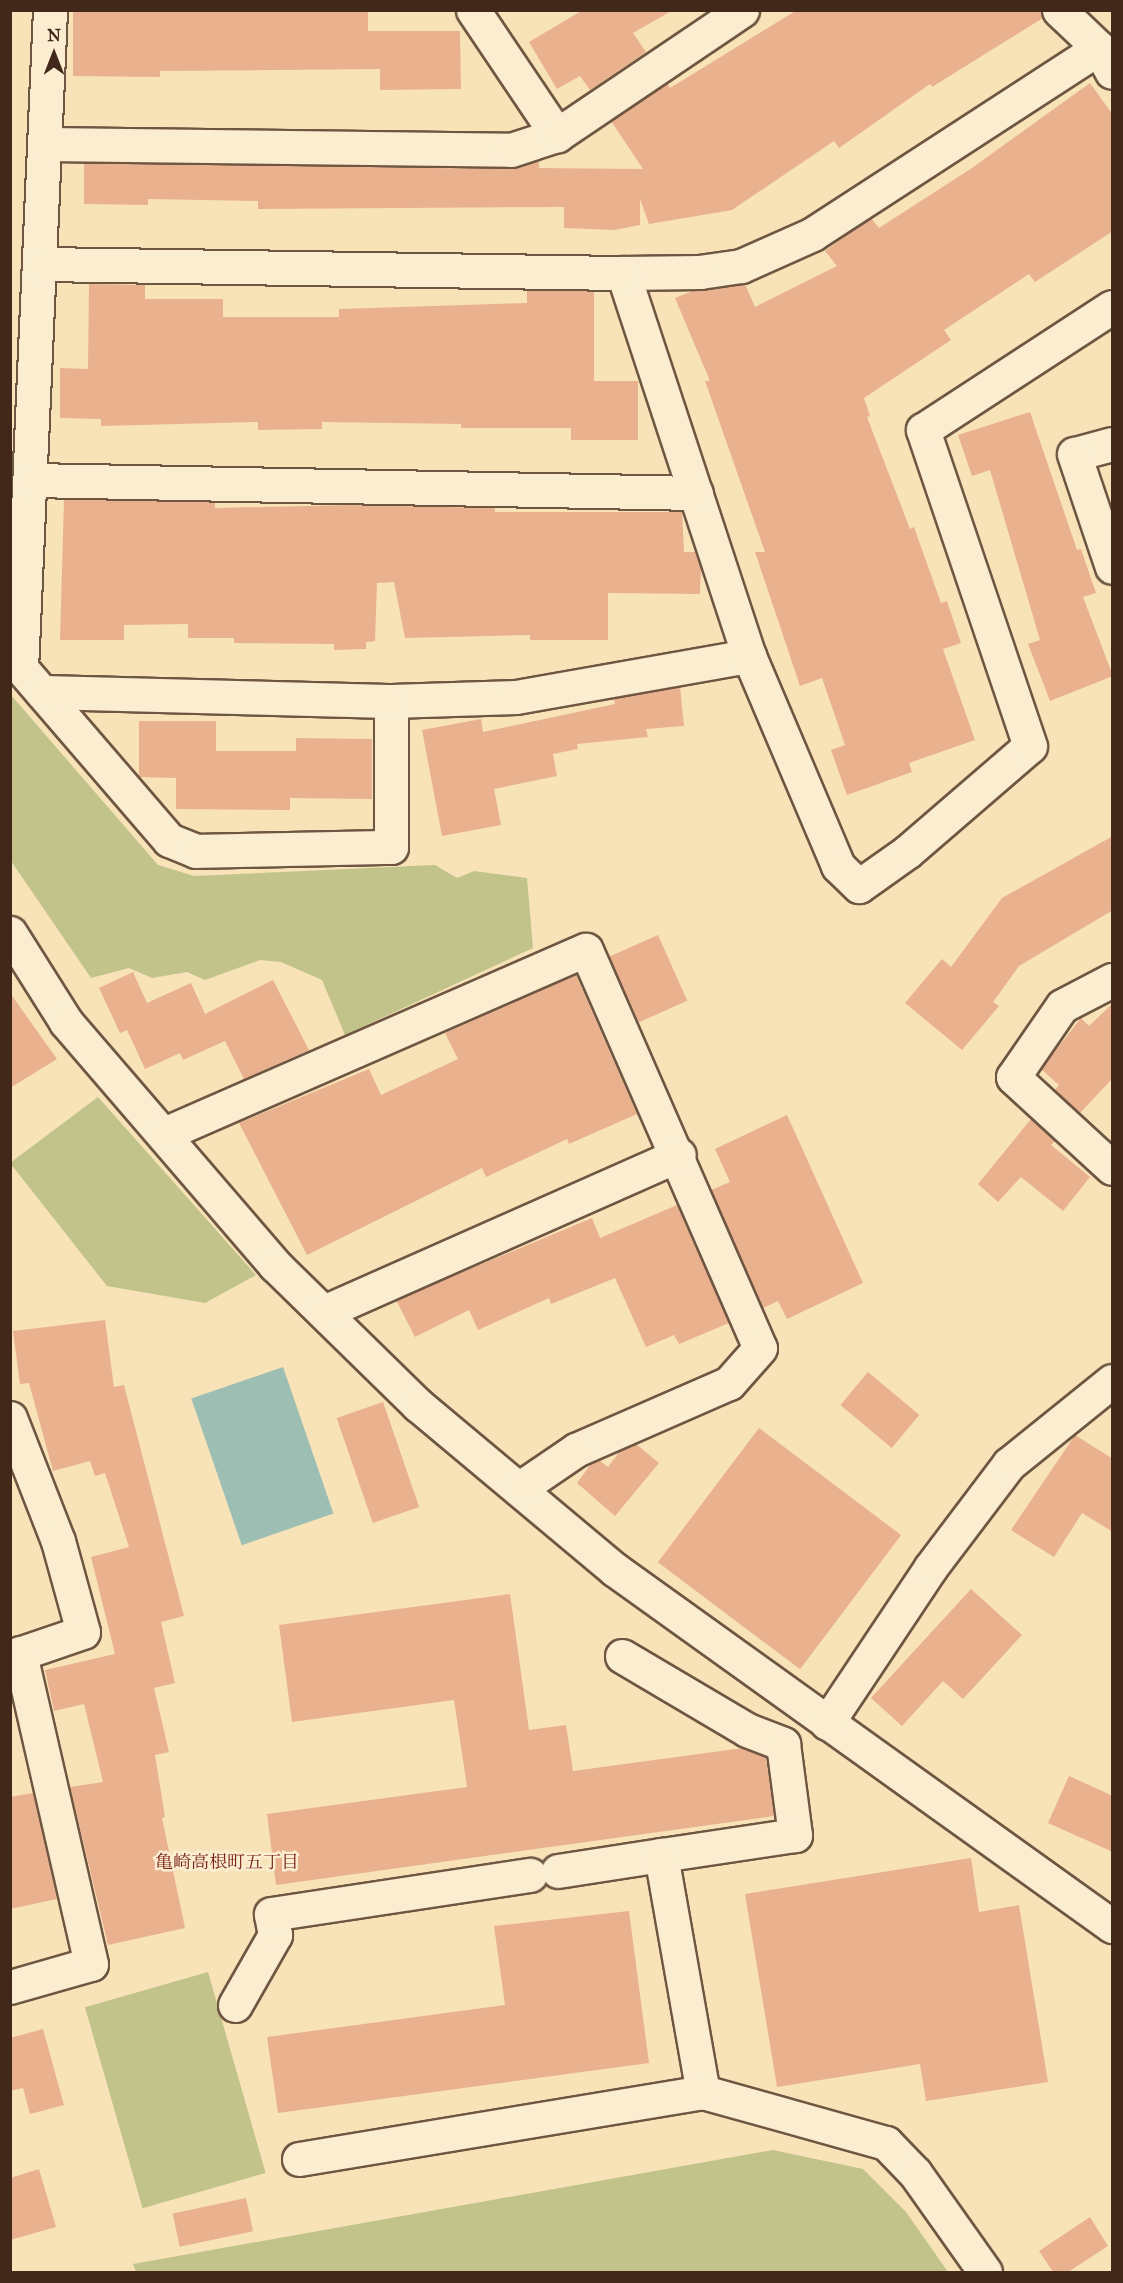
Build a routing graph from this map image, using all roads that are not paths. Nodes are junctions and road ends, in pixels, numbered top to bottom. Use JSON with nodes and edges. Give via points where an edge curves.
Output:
{"nodes":[{"id":1,"x":50,"y":10,"type":"edge"},
{"id":2,"x":473,"y":10,"type":"edge"},
{"id":3,"x":742,"y":10,"type":"edge"},
{"id":4,"x":1059,"y":10,"type":"edge"},
{"id":5,"x":705,"y":23,"type":"edge"},
{"id":6,"x":1106,"y":60,"type":"edge"},
{"id":7,"x":557,"y":135,"type":"junction"},
{"id":8,"x":46,"y":144,"type":"junction"},
{"id":9,"x":41,"y":264,"type":"junction"},
{"id":10,"x":623,"y":273,"type":"junction"},
{"id":11,"x":1113,"y":307,"type":"edge"},
{"id":12,"x":1113,"y":444,"type":"edge"},
{"id":13,"x":31,"y":480,"type":"junction"},
{"id":14,"x":696,"y":493,"type":"junction"},
{"id":15,"x":1113,"y":567,"type":"edge"},
{"id":16,"x":749,"y":656,"type":"junction"},
{"id":17,"x":42,"y":692,"type":"junction"},
{"id":18,"x":391,"y":701,"type":"junction"},
{"id":19,"x":10,"y":933,"type":"edge"},
{"id":20,"x":1113,"y":980,"type":"edge"},
{"id":21,"x":164,"y":1134,"type":"junction"},
{"id":22,"x":679,"y":1155,"type":"junction"},
{"id":23,"x":1113,"y":1168,"type":"edge"},
{"id":24,"x":324,"y":1312,"type":"junction"},
{"id":25,"x":1113,"y":1381,"type":"edge"},
{"id":26,"x":10,"y":1418,"type":"edge"},
{"id":27,"x":520,"y":1488,"type":"junction"},
{"id":28,"x":15,"y":1655,"type":"edge"},
{"id":29,"x":622,"y":1656,"type":"dead end"},
{"id":30,"x":827,"y":1723,"type":"junction"},
{"id":31,"x":661,"y":1855,"type":"junction"},
{"id":32,"x":1111,"y":1920,"type":"edge"},
{"id":33,"x":10,"y":1987,"type":"edge"},
{"id":34,"x":235,"y":2005,"type":"dead end"},
{"id":35,"x":703,"y":2092,"type":"junction"},
{"id":36,"x":299,"y":2159,"type":"dead end"},
{"id":37,"x":985,"y":2272,"type":"edge"}],
"edges":[{"from":1,"to":8,"type":"street"},
{"from":2,"to":7,"type":"street"},
{"from":3,"to":5,"type":"street"},
{"from":4,"to":6,"type":"street"},
{"from":5,"to":7,"type":"street"},
{"from":6,"to":10,"type":"street","via":[[813,234],[741,266],[700,272]]},
{"from":7,"to":8,"type":"street","via":[[512,150]]},
{"from":8,"to":9,"type":"street"},
{"from":9,"to":10,"type":"street"},
{"from":9,"to":13,"type":"street"},
{"from":10,"to":14,"type":"street"},
{"from":11,"to":16,"type":"street","via":[[923,430],[1030,746],[907,852],[859,886],[838,866]]},
{"from":12,"to":15,"type":"street","via":[[1074,454]]},
{"from":13,"to":14,"type":"street"},
{"from":13,"to":17,"type":"street","via":[[21,668]]},
{"from":14,"to":16,"type":"street"},
{"from":16,"to":18,"type":"street","via":[[516,697]]},
{"from":17,"to":18,"type":"street"},
{"from":17,"to":18,"type":"street","via":[[170,840],[196,851],[391,847]]},
{"from":19,"to":21,"type":"street","via":[[66,1022]]},
{"from":20,"to":23,"type":"street","via":[[1062,1006],[1013,1077]]},
{"from":21,"to":22,"type":"street","via":[[586,950]]},
{"from":21,"to":24,"type":"street","via":[[275,1265]]},
{"from":22,"to":24,"type":"street"},
{"from":22,"to":27,"type":"street","via":[[760,1348],[729,1383],[576,1450]]},
{"from":24,"to":27,"type":"street","via":[[418,1406]]},
{"from":25,"to":30,"type":"street","via":[[1009,1464],[931,1567]]},
{"from":26,"to":28,"type":"street","via":[[58,1541],[82,1632]]},
{"from":27,"to":30,"type":"street","via":[[614,1569]]},
{"from":28,"to":33,"type":"street","via":[[90,1964]]},
{"from":29,"to":31,"type":"street","via":[[747,1730],[783,1744],[795,1835]]},
{"from":30,"to":32,"type":"street"},
{"from":31,"to":34,"type":"street","via":[[271,1914],[275,1935]]},
{"from":31,"to":35,"type":"street"},
{"from":35,"to":36,"type":"street"},
{"from":35,"to":37,"type":"street","via":[[885,2143],[915,2174]]}]}
